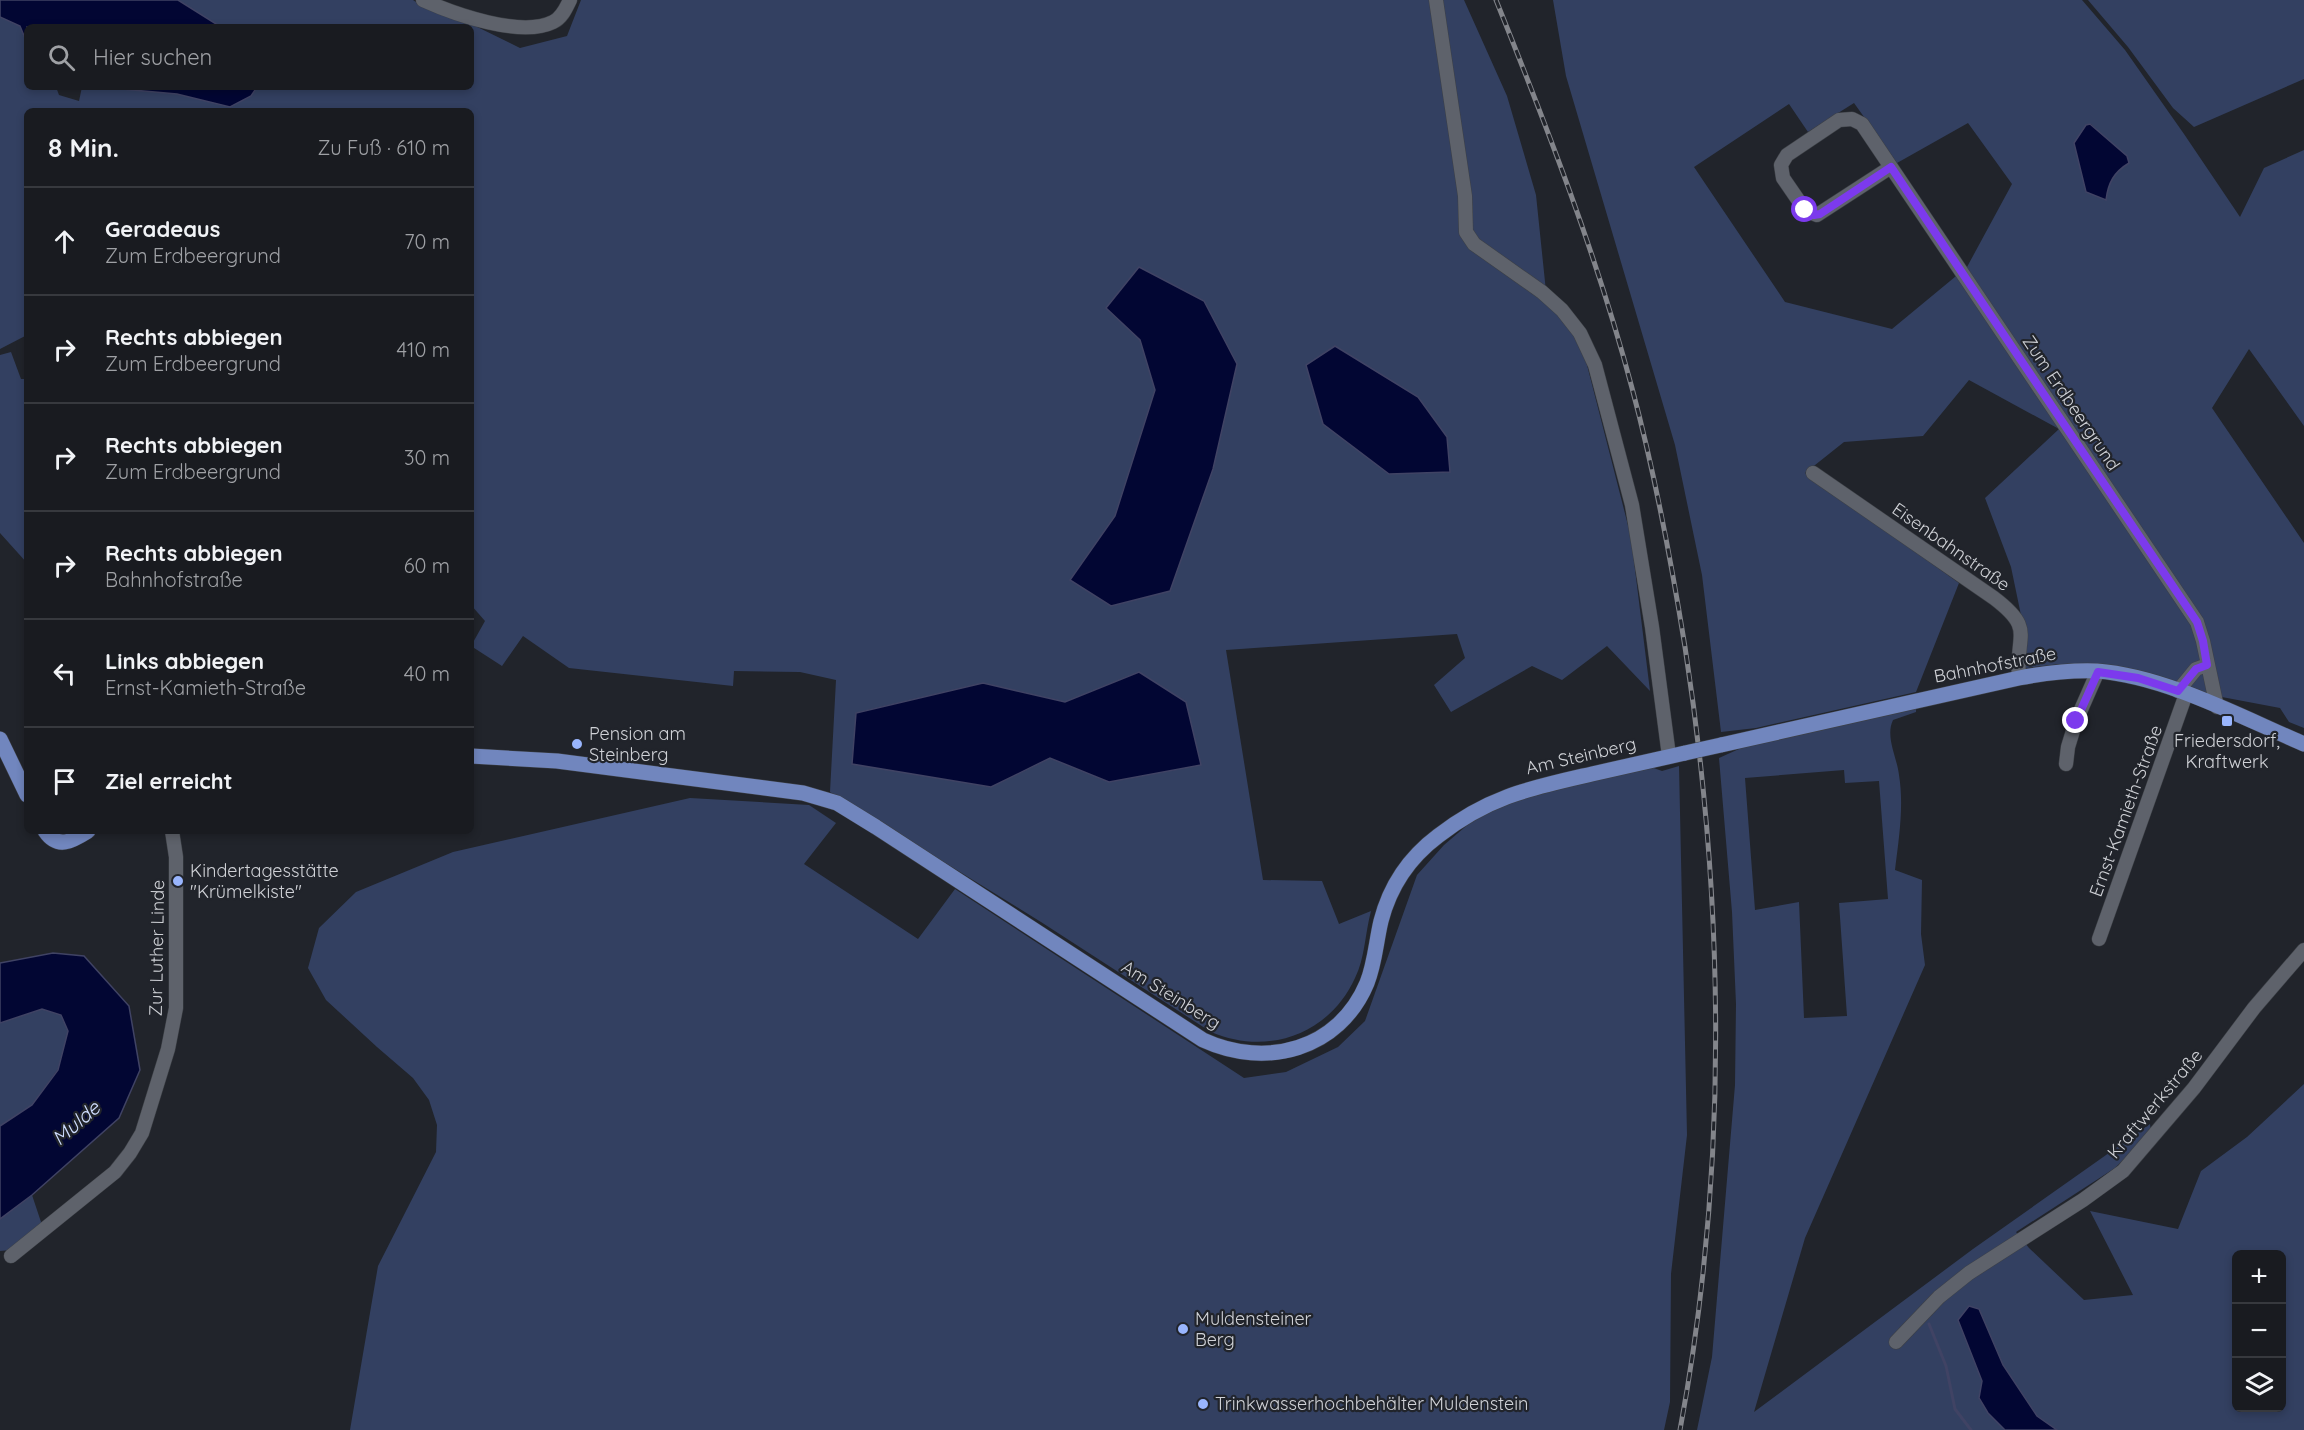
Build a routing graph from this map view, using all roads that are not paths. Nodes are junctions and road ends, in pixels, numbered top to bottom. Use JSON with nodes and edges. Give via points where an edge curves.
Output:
{"nodes":[{"id":1,"x":423,"y":0,"type":"edge"},
{"id":2,"x":570,"y":0,"type":"edge"},
{"id":3,"x":1436,"y":0,"type":"edge"},
{"id":4,"x":1891,"y":167,"type":"junction"},
{"id":5,"x":1813,"y":473,"type":"dead end"},
{"id":6,"x":2207,"y":665,"type":"junction"},
{"id":7,"x":2098,"y":672,"type":"junction"},
{"id":8,"x":2019,"y":678,"type":"junction"},
{"id":9,"x":2182,"y":693,"type":"junction"},
{"id":10,"x":2217,"y":707,"type":"junction"},
{"id":11,"x":0,"y":740,"type":"edge"},
{"id":12,"x":2304,"y":744,"type":"edge"},
{"id":13,"x":1685,"y":753,"type":"joint"},
{"id":14,"x":474,"y":756,"type":"edge"},
{"id":15,"x":1669,"y":756,"type":"junction"},
{"id":16,"x":2066,"y":764,"type":"dead end"},
{"id":17,"x":24,"y":789,"type":"edge"},
{"id":18,"x":82,"y":834,"type":"edge"},
{"id":19,"x":172,"y":834,"type":"edge"},
{"id":20,"x":50,"y":836,"type":"edge"},
{"id":21,"x":2099,"y":939,"type":"dead end"},
{"id":22,"x":2304,"y":950,"type":"edge"},
{"id":23,"x":11,"y":1256,"type":"dead end"},
{"id":24,"x":1896,"y":1342,"type":"dead end"}],
"edges":[{"from":1,"to":2,"type":"street","via":[[499,24],[535,26],[557,20]]},
{"from":3,"to":15,"type":"street","via":[[1469,238],[1562,310],[1588,348],[1632,505]]},
{"from":4,"to":4,"type":"street","name":"Zum Erdbeergrund","via":[[1862,124],[1848,118],[1787,155],[1780,170],[1805,210],[1817,215]]},
{"from":4,"to":6,"type":"street","name":"Zum Erdbeergrund","via":[[2197,622]]},
{"from":5,"to":8,"type":"street","name":"Eisenbahnstraße","via":[[2013,613],[2020,628]]},
{"from":6,"to":9,"type":"street","via":[[2196,669]]},
{"from":6,"to":10,"type":"street","name":"Zum Erdbeergrund"},
{"from":7,"to":8,"type":"main road","name":"Bahnhofstraße","via":[[2057,672]]},
{"from":7,"to":9,"type":"main road","name":"Bahnhofstraße","via":[[2131,676]]},
{"from":7,"to":16,"type":"street","via":[[2076,721]]},
{"from":8,"to":13,"type":"main road","name":"Bahnhofstraße","bridge":true},
{"from":9,"to":10,"type":"main road","name":"Bahnhofstraße"},
{"from":9,"to":21,"type":"street","name":"Ernst-Kamieth-Straße"},
{"from":10,"to":12,"type":"main road","name":"Bahnhofstraße"},
{"from":11,"to":17,"type":"main road"},
{"from":13,"to":15,"type":"main road","name":"Am Steinberg"},
{"from":14,"to":15,"type":"main road","name":"Am Steinberg","via":[[557,762],[803,793],[837,803],[1203,1040],[1231,1051],[1262,1054],[1309,1043],[1347,1014],[1370,973],[1391,892],[1412,861],[1438,836],[1468,815],[1510,795]]},
{"from":18,"to":20,"type":"main road","via":[[66,843]]},
{"from":19,"to":23,"type":"street","name":"Zur Luther Linde","via":[[176,857],[176,1008],[142,1133],[115,1172]]},
{"from":22,"to":24,"type":"street","name":"Kraftwerkstraße","via":[[2123,1171],[1969,1272]]}]}
